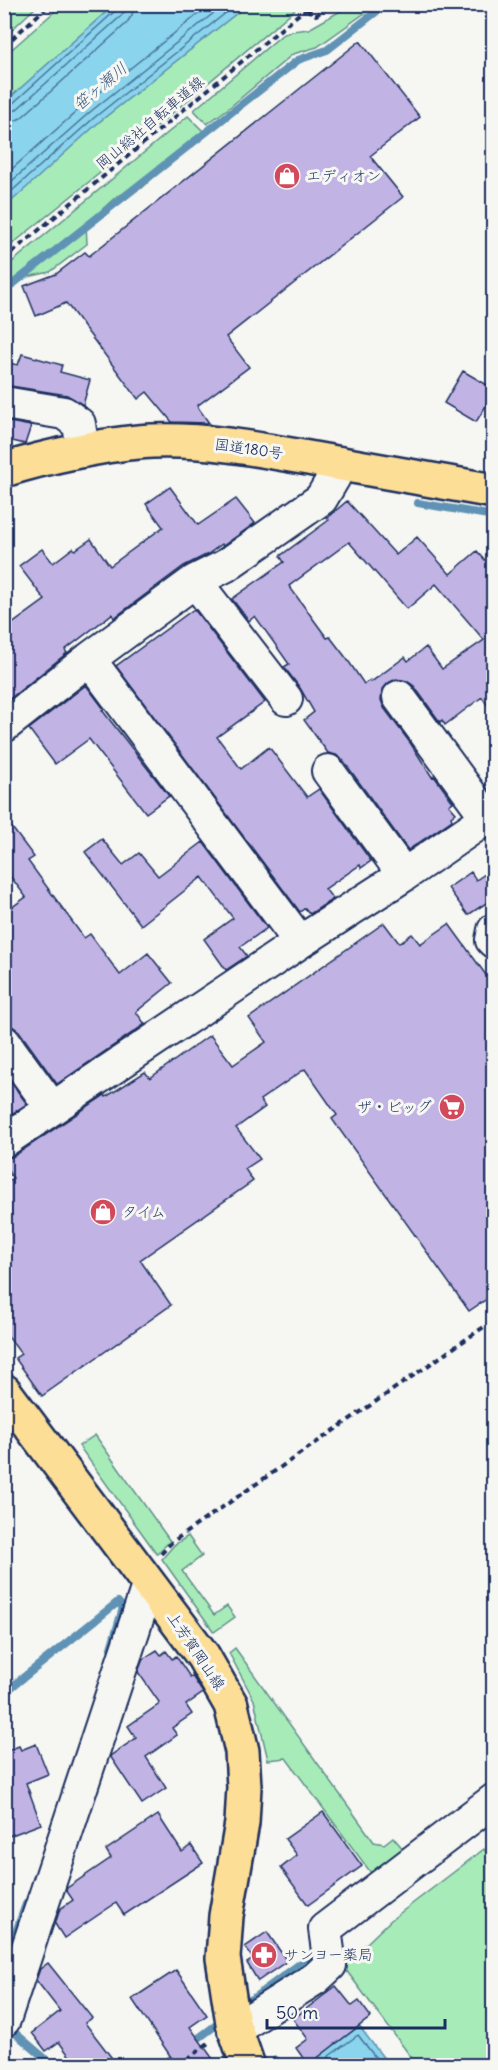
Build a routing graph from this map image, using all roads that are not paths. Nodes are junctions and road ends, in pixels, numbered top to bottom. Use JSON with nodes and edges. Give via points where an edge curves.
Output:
{"nodes":[{"id":1,"x":4,"y":403,"type":"edge"},
{"id":2,"x":83,"y":451,"type":"junction"},
{"id":3,"x":338,"y":463,"type":"junction"},
{"id":4,"x":4,"y":471,"type":"edge"},
{"id":5,"x":494,"y":491,"type":"edge"},
{"id":6,"x":195,"y":581,"type":"junction"},
{"id":7,"x":89,"y":659,"type":"junction"},
{"id":8,"x":399,"y":698,"type":"dead end"},
{"id":9,"x":286,"y":699,"type":"dead end"},
{"id":10,"x":4,"y":726,"type":"edge"},
{"id":11,"x":328,"y":771,"type":"dead end"},
{"id":12,"x":490,"y":815,"type":"edge"},
{"id":13,"x":404,"y":875,"type":"junction"},
{"id":14,"x":494,"y":930,"type":"edge"},
{"id":15,"x":300,"y":942,"type":"junction"},
{"id":16,"x":494,"y":942,"type":"edge"},
{"id":17,"x":4,"y":1042,"type":"edge"},
{"id":18,"x":52,"y":1108,"type":"junction"},
{"id":19,"x":4,"y":1141,"type":"edge"},
{"id":20,"x":4,"y":1391,"type":"edge"},
{"id":21,"x":154,"y":1575,"type":"junction"},
{"id":22,"x":494,"y":1800,"type":"edge"},
{"id":23,"x":232,"y":2016,"type":"junction"},
{"id":24,"x":5,"y":2019,"type":"edge"},
{"id":25,"x":248,"y":2066,"type":"edge"}],
"edges":[{"from":1,"to":2,"type":"street","via":[[64,413],[79,424]]},
{"from":2,"to":3,"type":"main road","name":"国道180号","via":[[150,441],[191,441]]},
{"from":2,"to":4,"type":"main road","name":"国道180号"},
{"from":3,"to":5,"type":"main road","name":"国道180号"},
{"from":3,"to":6,"type":"street","via":[[321,499],[225,566]]},
{"from":6,"to":7,"type":"street"},
{"from":6,"to":9,"type":"street"},
{"from":7,"to":10,"type":"street"},
{"from":7,"to":15,"type":"street"},
{"from":8,"to":12,"type":"street"},
{"from":11,"to":13,"type":"street"},
{"from":12,"to":13,"type":"street"},
{"from":13,"to":15,"type":"street"},
{"from":14,"to":16,"type":"street"},
{"from":15,"to":18,"type":"street"},
{"from":17,"to":18,"type":"street"},
{"from":18,"to":19,"type":"street"},
{"from":20,"to":21,"type":"main road","name":"上芳賀岡山線"},
{"from":21,"to":23,"type":"main road","name":"上芳賀岡山線","via":[[231,1705],[242,1751],[242,1823],[224,1949]]},
{"from":21,"to":24,"type":"street"},
{"from":22,"to":23,"type":"street","via":[[325,1929],[330,1965],[316,1978]]},
{"from":23,"to":25,"type":"main road","name":"上芳賀岡山線"}]}
